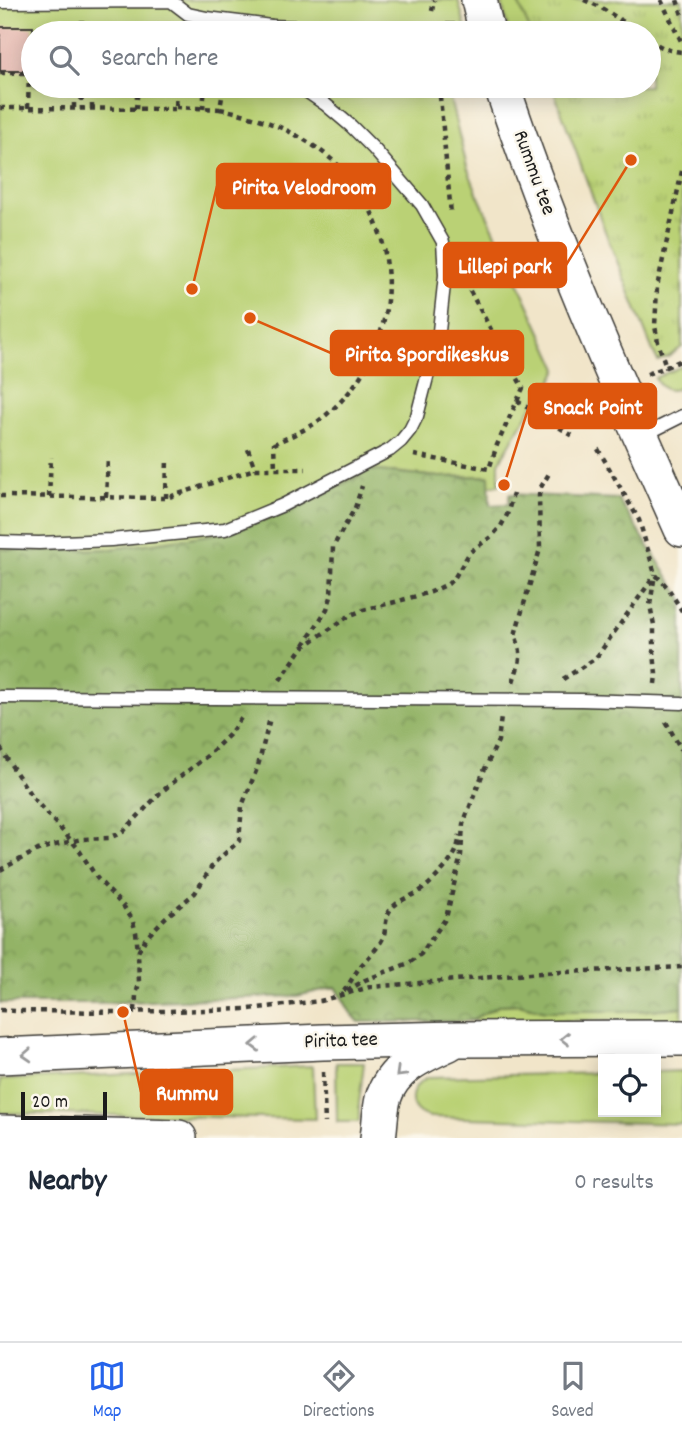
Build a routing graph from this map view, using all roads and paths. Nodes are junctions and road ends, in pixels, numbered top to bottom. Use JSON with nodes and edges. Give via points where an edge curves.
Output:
{"nodes":[{"id":1,"x":171,"y":0,"type":"edge"},
{"id":2,"x":584,"y":0,"type":"edge"},
{"id":3,"x":661,"y":0,"type":"edge"},
{"id":4,"x":677,"y":0,"type":"edge"},
{"id":5,"x":0,"y":2,"type":"edge"},
{"id":6,"x":682,"y":15,"type":"edge"},
{"id":7,"x":224,"y":21,"type":"edge"},
{"id":8,"x":622,"y":21,"type":"edge"},
{"id":9,"x":682,"y":43,"type":"edge"},
{"id":10,"x":661,"y":48,"type":"edge"},
{"id":11,"x":682,"y":52,"type":"edge"},
{"id":12,"x":0,"y":73,"type":"edge"},
{"id":13,"x":21,"y":73,"type":"edge"},
{"id":14,"x":29,"y":98,"type":"edge"},
{"id":15,"x":74,"y":98,"type":"edge"},
{"id":16,"x":82,"y":98,"type":"edge"},
{"id":17,"x":92,"y":98,"type":"edge"},
{"id":18,"x":137,"y":98,"type":"edge"},
{"id":19,"x":176,"y":98,"type":"edge"},
{"id":20,"x":204,"y":98,"type":"edge"},
{"id":21,"x":222,"y":98,"type":"edge"},
{"id":22,"x":316,"y":98,"type":"edge"},
{"id":23,"x":440,"y":98,"type":"edge"},
{"id":24,"x":506,"y":98,"type":"edge"},
{"id":25,"x":176,"y":107,"type":"junction"},
{"id":26,"x":0,"y":108,"type":"edge"},
{"id":27,"x":28,"y":108,"type":"junction"},
{"id":28,"x":74,"y":108,"type":"junction"},
{"id":29,"x":92,"y":109,"type":"junction"},
{"id":30,"x":136,"y":109,"type":"junction"},
{"id":31,"x":203,"y":109,"type":"junction"},
{"id":32,"x":220,"y":109,"type":"junction"},
{"id":33,"x":82,"y":110,"type":"junction"},
{"id":34,"x":682,"y":171,"type":"edge"},
{"id":35,"x":443,"y":242,"type":"junction"},
{"id":36,"x":682,"y":360,"type":"edge"},
{"id":37,"x":666,"y":367,"type":"junction"},
{"id":38,"x":642,"y":376,"type":"dead end"},
{"id":39,"x":517,"y":401,"type":"junction"},
{"id":40,"x":682,"y":416,"type":"edge"},
{"id":41,"x":572,"y":436,"type":"dead end"},
{"id":42,"x":640,"y":437,"type":"junction"},
{"id":43,"x":248,"y":449,"type":"dead end"},
{"id":44,"x":598,"y":449,"type":"dead end"},
{"id":45,"x":390,"y":450,"type":"junction"},
{"id":46,"x":51,"y":457,"type":"dead end"},
{"id":47,"x":376,"y":457,"type":"junction"},
{"id":48,"x":108,"y":458,"type":"dead end"},
{"id":49,"x":167,"y":458,"type":"dead end"},
{"id":50,"x":255,"y":469,"type":"junction"},
{"id":51,"x":275,"y":469,"type":"junction"},
{"id":52,"x":304,"y":470,"type":"dead end"},
{"id":53,"x":550,"y":472,"type":"dead end"},
{"id":54,"x":513,"y":494,"type":"dead end"},
{"id":55,"x":0,"y":496,"type":"edge"},
{"id":56,"x":49,"y":497,"type":"junction"},
{"id":57,"x":106,"y":497,"type":"junction"},
{"id":58,"x":166,"y":498,"type":"junction"},
{"id":59,"x":682,"y":529,"type":"edge"},
{"id":60,"x":0,"y":542,"type":"edge"},
{"id":61,"x":655,"y":574,"type":"junction"},
{"id":62,"x":682,"y":611,"type":"edge"},
{"id":63,"x":303,"y":647,"type":"junction"},
{"id":64,"x":0,"y":696,"type":"edge"},
{"id":65,"x":268,"y":698,"type":"junction"},
{"id":66,"x":507,"y":700,"type":"junction"},
{"id":67,"x":535,"y":700,"type":"junction"},
{"id":68,"x":659,"y":702,"type":"junction"},
{"id":69,"x":682,"y":703,"type":"edge"},
{"id":70,"x":0,"y":748,"type":"edge"},
{"id":71,"x":682,"y":751,"type":"edge"},
{"id":72,"x":463,"y":824,"type":"junction"},
{"id":73,"x":72,"y":841,"type":"junction"},
{"id":74,"x":0,"y":870,"type":"edge"},
{"id":75,"x":138,"y":951,"type":"junction"},
{"id":76,"x":682,"y":967,"type":"edge"},
{"id":77,"x":342,"y":994,"type":"junction"},
{"id":78,"x":0,"y":1010,"type":"edge"},
{"id":79,"x":135,"y":1011,"type":"junction"},
{"id":80,"x":682,"y":1038,"type":"edge"},
{"id":81,"x":458,"y":1039,"type":"junction"},
{"id":82,"x":0,"y":1056,"type":"edge"},
{"id":83,"x":323,"y":1065,"type":"dead end"},
{"id":84,"x":325,"y":1123,"type":"dead end"},
{"id":85,"x":0,"y":1133,"type":"edge"},
{"id":86,"x":179,"y":1138,"type":"edge"},
{"id":87,"x":378,"y":1138,"type":"edge"}],
"edges":[{"from":1,"to":5,"type":"lane"},
{"from":1,"to":7,"type":"lane","via":[[188,13]]},
{"from":2,"to":8,"type":"path"},
{"from":3,"to":9,"type":"path"},
{"from":4,"to":6,"type":"path"},
{"from":10,"to":11,"type":"path"},
{"from":12,"to":13,"type":"path"},
{"from":14,"to":27,"type":"path"},
{"from":15,"to":28,"type":"path"},
{"from":16,"to":33,"type":"path"},
{"from":17,"to":29,"type":"path"},
{"from":18,"to":30,"type":"path"},
{"from":19,"to":25,"type":"path"},
{"from":20,"to":31,"type":"path"},
{"from":21,"to":32,"type":"path"},
{"from":22,"to":35,"type":"lane","via":[[374,149],[422,205]]},
{"from":23,"to":35,"type":"path","via":[[451,214]]},
{"from":24,"to":42,"type":"main road","name":"Rummu tee","via":[[563,254]]},
{"from":25,"to":30,"type":"path"},
{"from":25,"to":31,"type":"path"},
{"from":26,"to":27,"type":"path"},
{"from":27,"to":28,"type":"path"},
{"from":28,"to":33,"type":"path"},
{"from":29,"to":30,"type":"path"},
{"from":29,"to":33,"type":"path"},
{"from":31,"to":32,"type":"path"},
{"from":32,"to":51,"type":"path","via":[[279,126],[327,155],[365,198],[385,253],[386,312],[378,343],[354,386],[331,411],[274,444]]},
{"from":34,"to":37,"type":"path","via":[[657,286],[655,326]]},
{"from":35,"to":39,"type":"path","via":[[523,388]]},
{"from":35,"to":45,"type":"lane","via":[[439,331],[417,416],[406,436]]},
{"from":36,"to":37,"type":"path"},
{"from":37,"to":38,"type":"path"},
{"from":39,"to":41,"type":"path"},
{"from":39,"to":45,"type":"path","via":[[489,469]]},
{"from":40,"to":42,"type":"lane"},
{"from":42,"to":59,"type":"main road","name":"Rummu tee"},
{"from":43,"to":50,"type":"path"},
{"from":44,"to":61,"type":"path","via":[[639,520]]},
{"from":45,"to":47,"type":"lane"},
{"from":46,"to":56,"type":"path"},
{"from":47,"to":60,"type":"lane","via":[[225,529],[111,540]]},
{"from":47,"to":63,"type":"path","via":[[333,547],[327,609]]},
{"from":48,"to":57,"type":"path"},
{"from":49,"to":58,"type":"path"},
{"from":50,"to":51,"type":"path"},
{"from":50,"to":58,"type":"path"},
{"from":51,"to":52,"type":"path"},
{"from":53,"to":66,"type":"path","via":[[539,495],[540,549],[515,635],[521,657]]},
{"from":54,"to":63,"type":"path","via":[[501,526],[470,552],[448,584],[349,616]]},
{"from":55,"to":56,"type":"path"},
{"from":56,"to":57,"type":"path"},
{"from":57,"to":58,"type":"path"},
{"from":61,"to":62,"type":"path"},
{"from":61,"to":67,"type":"path","via":[[593,660]]},
{"from":61,"to":68,"type":"path","via":[[650,606]]},
{"from":63,"to":65,"type":"path"},
{"from":64,"to":65,"type":"lane"},
{"from":65,"to":66,"type":"lane"},
{"from":65,"to":73,"type":"path","via":[[244,715],[208,756],[161,792],[123,832]]},
{"from":65,"to":75,"type":"path","via":[[266,740],[243,806],[239,841],[214,863],[195,893],[165,918]]},
{"from":66,"to":67,"type":"lane"},
{"from":66,"to":72,"type":"path","via":[[498,741]]},
{"from":67,"to":68,"type":"lane"},
{"from":68,"to":69,"type":"lane"},
{"from":68,"to":71,"type":"path"},
{"from":70,"to":73,"type":"path","via":[[32,797]]},
{"from":72,"to":77,"type":"path","via":[[456,853],[429,885],[395,904],[383,939]]},
{"from":72,"to":77,"type":"path","via":[[461,855],[446,918],[433,940],[409,963],[365,979]]},
{"from":73,"to":74,"type":"path","via":[[38,850]]},
{"from":73,"to":75,"type":"path","via":[[132,919]]},
{"from":75,"to":79,"type":"path"},
{"from":76,"to":77,"type":"path","via":[[541,973],[370,987]]},
{"from":77,"to":79,"type":"path","via":[[248,1009]]},
{"from":78,"to":79,"type":"path"},
{"from":80,"to":81,"type":"main road","name":"Pirita tee","one_way":true},
{"from":81,"to":82,"type":"main road","name":"Pirita tee","one_way":true},
{"from":81,"to":87,"type":"main road","one_way":true,"via":[[424,1055],[392,1079],[383,1099]]},
{"from":83,"to":84,"type":"path"},
{"from":85,"to":86,"type":"main road"}]}
